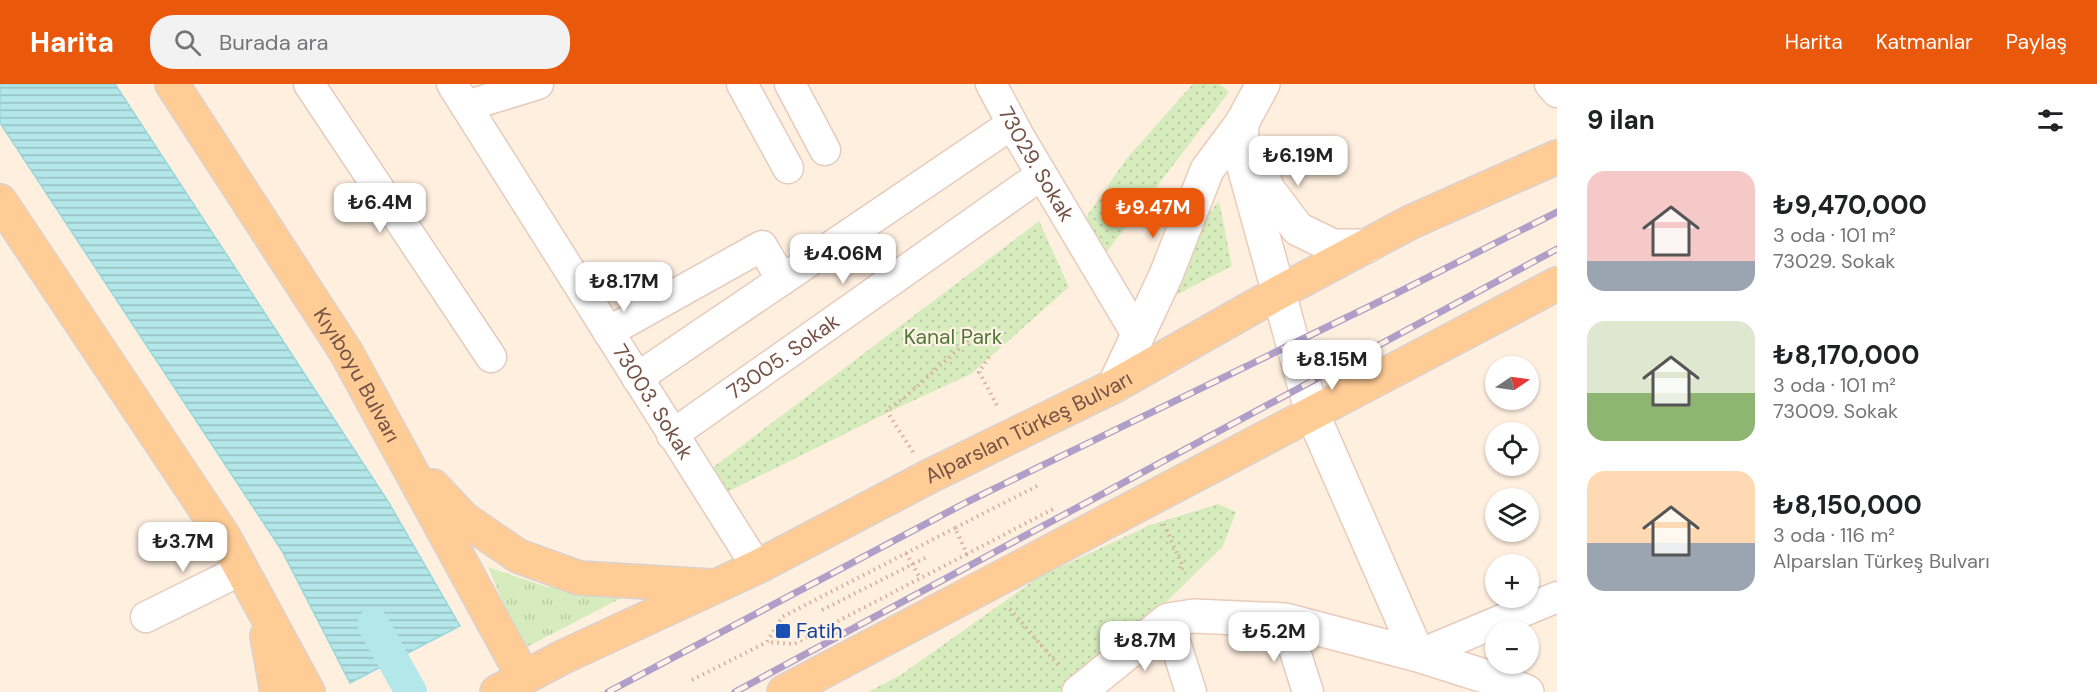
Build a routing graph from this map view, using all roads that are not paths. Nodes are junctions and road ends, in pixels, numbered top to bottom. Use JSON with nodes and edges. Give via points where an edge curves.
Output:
{"nodes":[{"id":1,"x":172,"y":84,"type":"edge"},
{"id":2,"x":309,"y":84,"type":"edge"},
{"id":3,"x":538,"y":84,"type":"edge"},
{"id":4,"x":742,"y":84,"type":"edge"},
{"id":5,"x":790,"y":84,"type":"edge"},
{"id":6,"x":991,"y":84,"type":"edge"},
{"id":7,"x":1263,"y":84,"type":"edge"},
{"id":8,"x":1550,"y":84,"type":"edge"},
{"id":9,"x":1557,"y":92,"type":"edge"},
{"id":10,"x":459,"y":95,"type":"edge"},
{"id":11,"x":1242,"y":123,"type":"junction"},
{"id":12,"x":1012,"y":124,"type":"junction"},
{"id":13,"x":825,"y":150,"type":"dead end"},
{"id":14,"x":1557,"y":157,"type":"edge"},
{"id":15,"x":788,"y":168,"type":"dead end"},
{"id":16,"x":1041,"y":175,"type":"junction"},
{"id":17,"x":1,"y":206,"type":"edge"},
{"id":18,"x":1367,"y":246,"type":"junction"},
{"id":19,"x":782,"y":280,"type":"junction"},
{"id":20,"x":1557,"y":284,"type":"edge"},
{"id":21,"x":1278,"y":293,"type":"junction"},
{"id":22,"x":608,"y":332,"type":"junction"},
{"id":23,"x":1138,"y":336,"type":"junction"},
{"id":24,"x":491,"y":357,"type":"dead end"},
{"id":25,"x":637,"y":378,"type":"junction"},
{"id":26,"x":1114,"y":386,"type":"junction"},
{"id":27,"x":1312,"y":413,"type":"junction"},
{"id":28,"x":672,"y":435,"type":"junction"},
{"id":29,"x":403,"y":455,"type":"junction"},
{"id":30,"x":757,"y":567,"type":"junction"},
{"id":31,"x":241,"y":570,"type":"junction"},
{"id":32,"x":717,"y":586,"type":"junction"},
{"id":33,"x":1557,"y":597,"type":"edge"},
{"id":34,"x":262,"y":607,"type":"junction"},
{"id":35,"x":146,"y":618,"type":"dead end"},
{"id":36,"x":1168,"y":620,"type":"junction"},
{"id":37,"x":1285,"y":620,"type":"junction"},
{"id":38,"x":1418,"y":655,"type":"junction"},
{"id":39,"x":804,"y":684,"type":"edge"},
{"id":40,"x":1074,"y":684,"type":"edge"},
{"id":41,"x":511,"y":685,"type":"edge"},
{"id":42,"x":277,"y":692,"type":"edge"},
{"id":43,"x":308,"y":692,"type":"edge"},
{"id":44,"x":784,"y":692,"type":"edge"},
{"id":45,"x":1191,"y":692,"type":"edge"},
{"id":46,"x":1308,"y":692,"type":"edge"},
{"id":47,"x":1527,"y":692,"type":"edge"}],
"edges":[{"from":1,"to":29,"type":"main road","name":"Kıyıboyu Bulvarı","via":[[346,352]]},
{"from":2,"to":24,"type":"street"},
{"from":3,"to":10,"type":"street"},
{"from":4,"to":15,"type":"street"},
{"from":5,"to":13,"type":"street"},
{"from":6,"to":12,"type":"street","name":"73029. Sokak"},
{"from":7,"to":11,"type":"main road"},
{"from":8,"to":9,"type":"street"},
{"from":10,"to":22,"type":"street","name":"73003. Sokak"},
{"from":11,"to":18,"type":"main road","via":[[1267,188],[1298,229],[1333,246]]},
{"from":11,"to":21,"type":"main road","via":[[1241,156]]},
{"from":11,"to":23,"type":"main road","via":[[1207,170]]},
{"from":12,"to":16,"type":"street","name":"73029. Sokak"},
{"from":12,"to":19,"type":"street"},
{"from":14,"to":18,"type":"main road","name":"Alparslan Türkeş Bulvarı","via":[[1411,222]]},
{"from":16,"to":23,"type":"street","name":"73029. Sokak"},
{"from":16,"to":28,"type":"street","name":"73005. Sokak"},
{"from":17,"to":31,"type":"main road","via":[[224,537]]},
{"from":18,"to":21,"type":"main road","name":"Alparslan Türkeş Bulvarı"},
{"from":19,"to":22,"type":"street","via":[[762,246]]},
{"from":19,"to":25,"type":"street"},
{"from":20,"to":27,"type":"main road"},
{"from":21,"to":26,"type":"main road","name":"Alparslan Türkeş Bulvarı"},
{"from":21,"to":27,"type":"main road"},
{"from":22,"to":25,"type":"street","name":"73003. Sokak"},
{"from":23,"to":26,"type":"main road"},
{"from":25,"to":28,"type":"street","name":"73003. Sokak"},
{"from":26,"to":30,"type":"main road","name":"Alparslan Türkeş Bulvarı"},
{"from":27,"to":38,"type":"main road"},
{"from":27,"to":39,"type":"main road"},
{"from":28,"to":30,"type":"street","name":"73003. Sokak"},
{"from":29,"to":32,"type":"main road","via":[[465,519],[519,556],[579,578]]},
{"from":29,"to":41,"type":"main road","name":"Kıyıboyu Bulvarı"},
{"from":30,"to":32,"type":"main road","name":"Alparslan Türkeş Bulvarı"},
{"from":31,"to":34,"type":"main road"},
{"from":31,"to":35,"type":"street"},
{"from":32,"to":41,"type":"main road","name":"Alparslan Türkeş Bulvarı"},
{"from":33,"to":38,"type":"street"},
{"from":34,"to":42,"type":"main road"},
{"from":34,"to":43,"type":"main road"},
{"from":36,"to":37,"type":"main road","via":[[1194,616]]},
{"from":36,"to":40,"type":"main road"},
{"from":36,"to":45,"type":"street"},
{"from":37,"to":38,"type":"main road"},
{"from":37,"to":46,"type":"street"},
{"from":38,"to":47,"type":"main road"},
{"from":39,"to":44,"type":"main road"}]}
